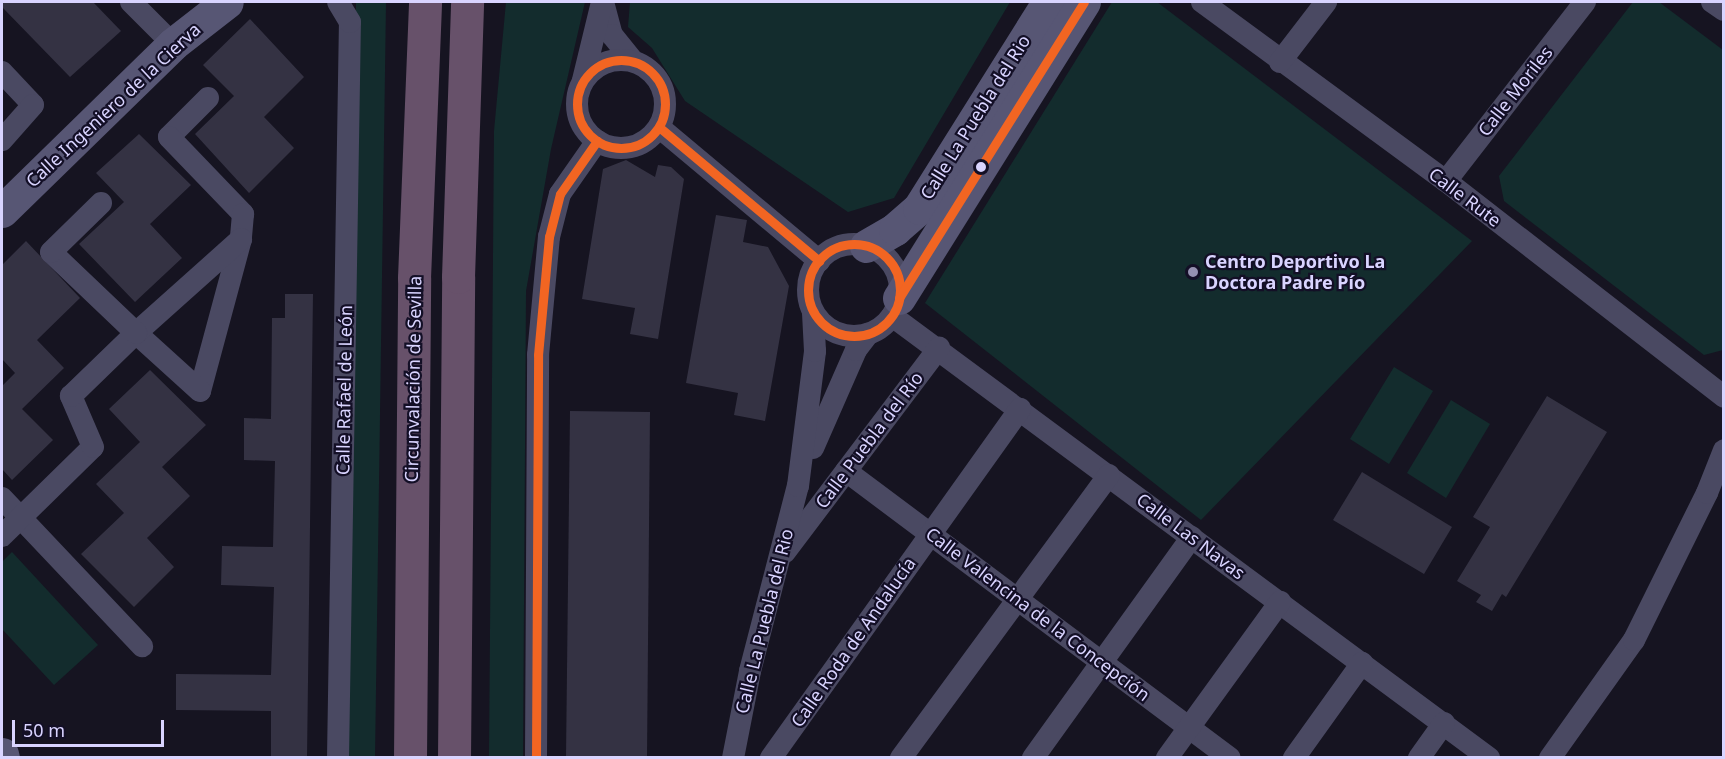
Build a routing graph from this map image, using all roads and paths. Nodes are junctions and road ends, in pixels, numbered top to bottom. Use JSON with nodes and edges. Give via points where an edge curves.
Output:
{"nodes":[{"id":1,"x":131,"y":2,"type":"edge"},
{"id":2,"x":227,"y":2,"type":"edge"},
{"id":3,"x":339,"y":2,"type":"edge"},
{"id":4,"x":425,"y":2,"type":"edge"},
{"id":5,"x":467,"y":2,"type":"edge"},
{"id":6,"x":602,"y":2,"type":"edge"},
{"id":7,"x":1048,"y":2,"type":"edge"},
{"id":8,"x":1084,"y":2,"type":"edge"},
{"id":9,"x":1202,"y":2,"type":"edge"},
{"id":10,"x":1326,"y":2,"type":"edge"},
{"id":11,"x":1585,"y":2,"type":"edge"},
{"id":12,"x":1712,"y":2,"type":"edge"},
{"id":13,"x":1724,"y":10,"type":"edge"},
{"id":14,"x":173,"y":45,"type":"junction"},
{"id":15,"x":633,"y":61,"type":"junction"},
{"id":16,"x":1280,"y":62,"type":"junction"},
{"id":17,"x":2,"y":72,"type":"edge"},
{"id":18,"x":582,"y":80,"type":"junction"},
{"id":19,"x":208,"y":98,"type":"dead end"},
{"id":20,"x":659,"y":128,"type":"junction"},
{"id":21,"x":2,"y":140,"type":"edge"},
{"id":22,"x":597,"y":141,"type":"junction"},
{"id":23,"x":1446,"y":181,"type":"junction"},
{"id":24,"x":101,"y":203,"type":"dead end"},
{"id":25,"x":2,"y":211,"type":"edge"},
{"id":26,"x":241,"y":239,"type":"junction"},
{"id":27,"x":866,"y":246,"type":"junction"},
{"id":28,"x":819,"y":261,"type":"junction"},
{"id":29,"x":896,"y":307,"type":"junction"},
{"id":30,"x":813,"y":312,"type":"junction"},
{"id":31,"x":136,"y":333,"type":"junction"},
{"id":32,"x":868,"y":334,"type":"junction"},
{"id":33,"x":939,"y":348,"type":"junction"},
{"id":34,"x":1724,"y":398,"type":"edge"},
{"id":35,"x":1020,"y":409,"type":"junction"},
{"id":36,"x":1724,"y":450,"type":"edge"},
{"id":37,"x":846,"y":471,"type":"junction"},
{"id":38,"x":1108,"y":475,"type":"junction"},
{"id":39,"x":798,"y":486,"type":"junction"},
{"id":40,"x":2,"y":498,"type":"edge"},
{"id":41,"x":20,"y":519,"type":"junction"},
{"id":42,"x":930,"y":534,"type":"junction"},
{"id":43,"x":2,"y":536,"type":"edge"},
{"id":44,"x":1192,"y":537,"type":"junction"},
{"id":45,"x":779,"y":561,"type":"junction"},
{"id":46,"x":1017,"y":599,"type":"junction"},
{"id":47,"x":1280,"y":603,"type":"junction"},
{"id":48,"x":142,"y":646,"type":"dead end"},
{"id":49,"x":1102,"y":662,"type":"junction"},
{"id":50,"x":1362,"y":663,"type":"junction"},
{"id":51,"x":1444,"y":723,"type":"junction"},
{"id":52,"x":1189,"y":728,"type":"junction"},
{"id":53,"x":338,"y":758,"type":"edge"},
{"id":54,"x":410,"y":758,"type":"edge"},
{"id":55,"x":454,"y":758,"type":"edge"},
{"id":56,"x":536,"y":758,"type":"edge"},
{"id":57,"x":733,"y":758,"type":"edge"},
{"id":58,"x":771,"y":758,"type":"edge"},
{"id":59,"x":901,"y":758,"type":"edge"},
{"id":60,"x":1033,"y":758,"type":"edge"},
{"id":61,"x":1167,"y":758,"type":"edge"},
{"id":62,"x":1229,"y":758,"type":"edge"},
{"id":63,"x":1294,"y":758,"type":"edge"},
{"id":64,"x":1419,"y":758,"type":"edge"},
{"id":65,"x":1489,"y":758,"type":"edge"},
{"id":66,"x":1550,"y":758,"type":"edge"}],
"edges":[{"from":1,"to":14,"type":"street"},
{"from":2,"to":14,"type":"street","name":"Calle Ingeniero de la Cierva"},
{"from":3,"to":53,"type":"street","name":"Calle Rafael de León","via":[[350,22]]},
{"from":4,"to":54,"type":"highway","name":"Circunvalación de Sevilla","via":[[414,267]]},
{"from":5,"to":55,"type":"highway","via":[[458,277]]},
{"from":6,"to":15,"type":"street","via":[[612,35]]},
{"from":6,"to":18,"type":"street"},
{"from":7,"to":27,"type":"street","name":"Calle La Puebla del Rio","via":[[919,208],[895,229]]},
{"from":8,"to":29,"type":"street","name":"Calle La Puebla del Rio"},
{"from":9,"to":16,"type":"street","name":"Calle Rute"},
{"from":10,"to":16,"type":"street"},
{"from":11,"to":23,"type":"street","name":"Calle Moriles"},
{"from":12,"to":13,"type":"street"},
{"from":14,"to":25,"type":"street","name":"Calle Ingeniero de la Cierva"},
{"from":15,"to":18,"type":"street","via":[[604,62]]},
{"from":15,"to":20,"type":"street","via":[[651,71],[663,87],[664,115]]},
{"from":16,"to":23,"type":"street","name":"Calle Rute"},
{"from":17,"to":21,"type":"street","via":[[33,105]]},
{"from":18,"to":22,"type":"street","via":[[577,93],[578,114],[586,132]]},
{"from":19,"to":26,"type":"street","via":[[169,137],[243,214]]},
{"from":20,"to":22,"type":"street","via":[[638,145],[610,147]]},
{"from":20,"to":28,"type":"street"},
{"from":22,"to":56,"type":"street","via":[[560,194],[549,237],[538,355]]},
{"from":23,"to":34,"type":"street","name":"Calle Rute"},
{"from":24,"to":31,"type":"street","via":[[51,252]]},
{"from":26,"to":31,"type":"street"},
{"from":26,"to":31,"type":"street","via":[[200,391]]},
{"from":27,"to":28,"type":"street","via":[[840,246]]},
{"from":27,"to":29,"type":"street","via":[[879,252],[896,272]]},
{"from":28,"to":30,"type":"street","via":[[808,285]]},
{"from":29,"to":32,"type":"street"},
{"from":29,"to":33,"type":"street","name":"Calle Las Navas"},
{"from":30,"to":32,"type":"street","via":[[836,333]]},
{"from":30,"to":39,"type":"street","via":[[816,351]]},
{"from":31,"to":41,"type":"street","via":[[71,396],[93,447]]},
{"from":32,"to":39,"type":"street","via":[[831,403]]},
{"from":33,"to":35,"type":"street","name":"Calle Las Navas"},
{"from":33,"to":37,"type":"street","name":"Calle Puebla del Río"},
{"from":35,"to":38,"type":"street","name":"Calle Las Navas"},
{"from":35,"to":42,"type":"street","name":"Calle Roda de Andalucía"},
{"from":36,"to":66,"type":"street","via":[[1707,493],[1634,640]]},
{"from":37,"to":42,"type":"street","name":"Calle Valencina de la Concepción"},
{"from":37,"to":45,"type":"street","name":"Calle Puebla del Río"},
{"from":38,"to":44,"type":"street","name":"Calle Las Navas"},
{"from":38,"to":46,"type":"street"},
{"from":39,"to":45,"type":"street","name":"Calle La Puebla del Rio"},
{"from":40,"to":41,"type":"street"},
{"from":41,"to":43,"type":"street"},
{"from":41,"to":48,"type":"street"},
{"from":42,"to":46,"type":"street","name":"Calle Valencina de la Concepción"},
{"from":42,"to":58,"type":"street","name":"Calle Roda de Andalucía"},
{"from":44,"to":47,"type":"street","name":"Calle Las Navas"},
{"from":44,"to":49,"type":"street"},
{"from":45,"to":57,"type":"street","name":"Calle La Puebla del Rio","via":[[750,671]]},
{"from":46,"to":49,"type":"street","name":"Calle Valencina de la Concepción"},
{"from":46,"to":59,"type":"street"},
{"from":47,"to":50,"type":"street","name":"Calle Las Navas"},
{"from":47,"to":52,"type":"street"},
{"from":49,"to":52,"type":"street","name":"Calle Valencina de la Concepción"},
{"from":49,"to":60,"type":"street"},
{"from":50,"to":51,"type":"street","name":"Calle Las Navas"},
{"from":50,"to":63,"type":"street"},
{"from":51,"to":64,"type":"street"},
{"from":51,"to":65,"type":"street","name":"Calle Las Navas"},
{"from":52,"to":61,"type":"street"},
{"from":52,"to":62,"type":"street","name":"Calle Valencina de la Concepción"}]}
